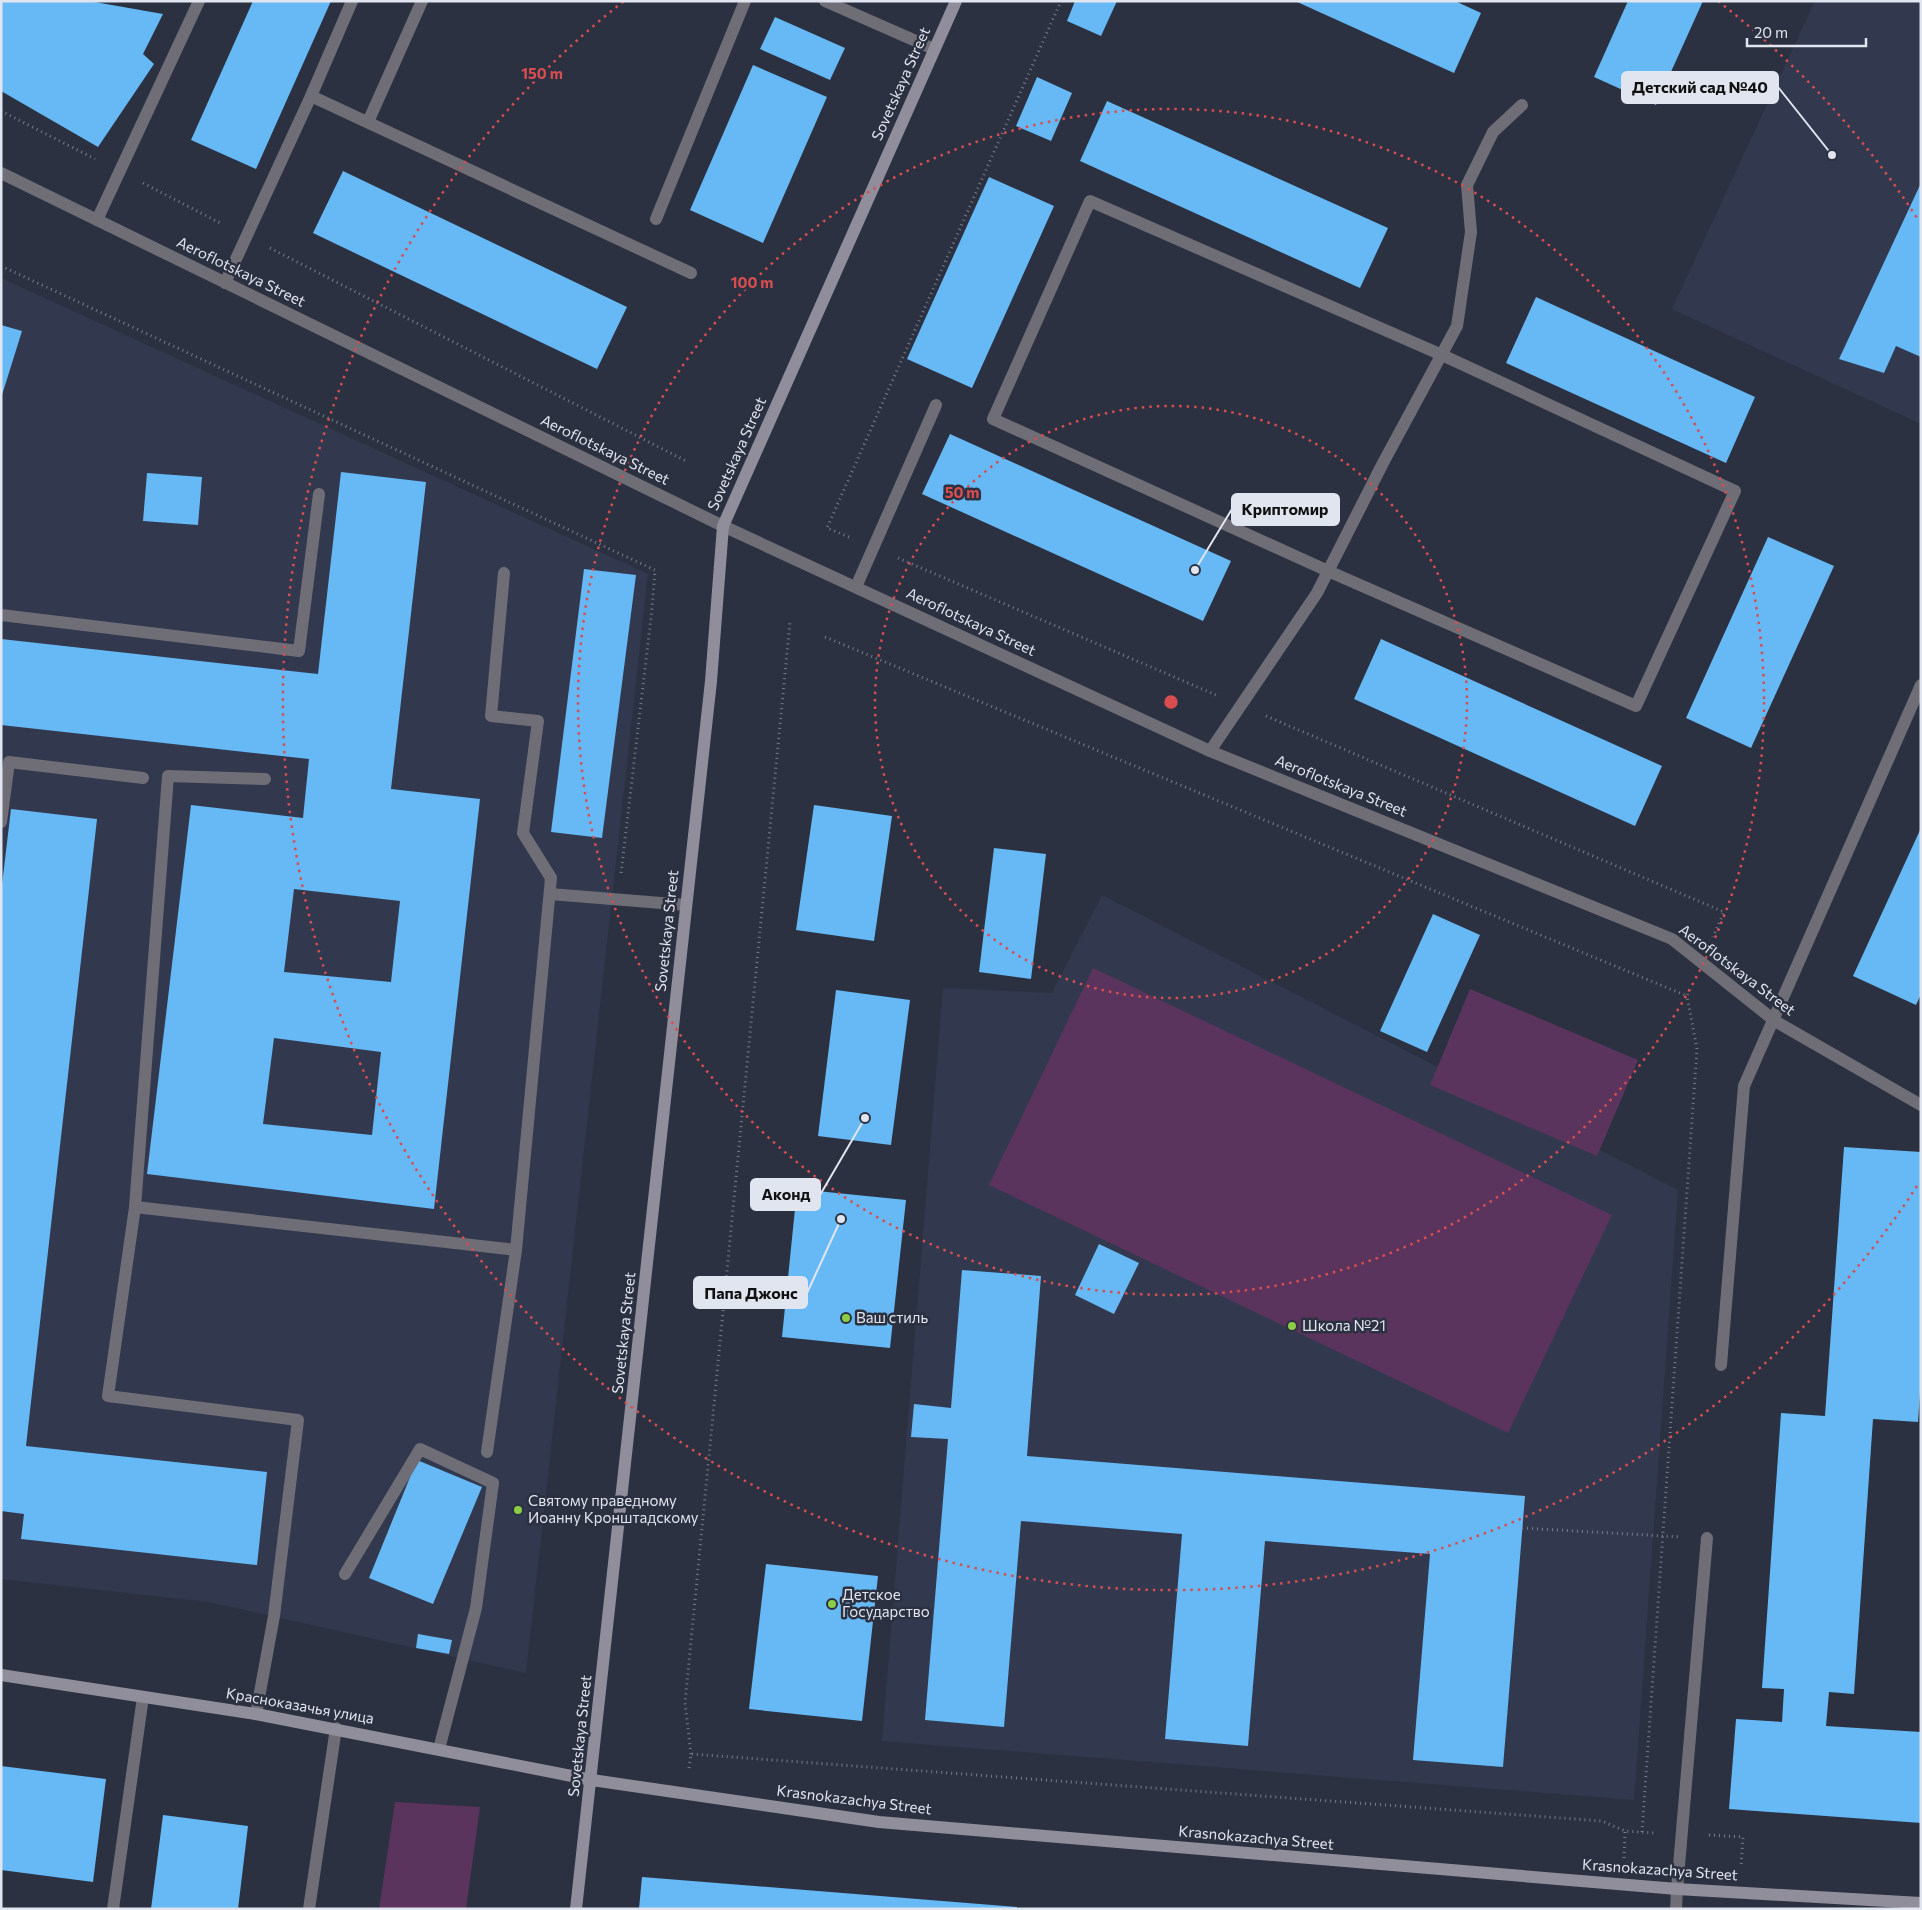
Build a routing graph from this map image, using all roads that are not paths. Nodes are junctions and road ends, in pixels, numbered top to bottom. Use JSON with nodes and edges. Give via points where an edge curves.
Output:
{"nodes":[{"id":1,"x":199,"y":1,"type":"edge"},
{"id":2,"x":352,"y":1,"type":"edge"},
{"id":3,"x":422,"y":1,"type":"edge"},
{"id":4,"x":745,"y":1,"type":"edge"},
{"id":5,"x":825,"y":1,"type":"edge"},
{"id":6,"x":956,"y":1,"type":"edge"},
{"id":7,"x":934,"y":49,"type":"junction"},
{"id":8,"x":311,"y":96,"type":"junction"},
{"id":9,"x":1522,"y":105,"type":"dead end"},
{"id":10,"x":368,"y":122,"type":"junction"},
{"id":11,"x":1,"y":173,"type":"edge"},
{"id":12,"x":656,"y":219,"type":"dead end"},
{"id":13,"x":97,"y":220,"type":"junction"},
{"id":14,"x":691,"y":273,"type":"dead end"},
{"id":15,"x":225,"y":283,"type":"junction"},
{"id":16,"x":1442,"y":355,"type":"junction"},
{"id":17,"x":936,"y":406,"type":"dead end"},
{"id":18,"x":319,"y":494,"type":"dead end"},
{"id":19,"x":723,"y":526,"type":"junction"},
{"id":20,"x":1328,"y":571,"type":"junction"},
{"id":21,"x":504,"y":573,"type":"dead end"},
{"id":22,"x":856,"y":587,"type":"junction"},
{"id":23,"x":1,"y":615,"type":"edge"},
{"id":24,"x":1921,"y":685,"type":"edge"},
{"id":25,"x":1210,"y":751,"type":"junction"},
{"id":26,"x":5,"y":761,"type":"edge"},
{"id":27,"x":143,"y":778,"type":"dead end"},
{"id":28,"x":265,"y":779,"type":"dead end"},
{"id":29,"x":1,"y":822,"type":"edge"},
{"id":30,"x":550,"y":894,"type":"junction"},
{"id":31,"x":686,"y":906,"type":"junction"},
{"id":32,"x":1775,"y":1021,"type":"junction"},
{"id":33,"x":1921,"y":1105,"type":"edge"},
{"id":34,"x":135,"y":1207,"type":"junction"},
{"id":35,"x":516,"y":1250,"type":"junction"},
{"id":36,"x":1721,"y":1365,"type":"dead end"},
{"id":37,"x":487,"y":1452,"type":"dead end"},
{"id":38,"x":1706,"y":1538,"type":"road end"},
{"id":39,"x":345,"y":1574,"type":"dead end"},
{"id":40,"x":1,"y":1676,"type":"edge"},
{"id":41,"x":143,"y":1697,"type":"junction"},
{"id":42,"x":256,"y":1714,"type":"junction"},
{"id":43,"x":336,"y":1728,"type":"junction"},
{"id":44,"x":439,"y":1749,"type":"junction"},
{"id":45,"x":592,"y":1780,"type":"junction"},
{"id":46,"x":1677,"y":1889,"type":"junction"},
{"id":47,"x":1921,"y":1903,"type":"edge"},
{"id":48,"x":113,"y":1909,"type":"edge"},
{"id":49,"x":309,"y":1909,"type":"edge"},
{"id":50,"x":576,"y":1909,"type":"edge"},
{"id":51,"x":1676,"y":1909,"type":"edge"}],
"edges":[{"from":1,"to":13,"type":"street"},
{"from":2,"to":8,"type":"street"},
{"from":3,"to":10,"type":"street"},
{"from":4,"to":12,"type":"street"},
{"from":5,"to":7,"type":"street"},
{"from":6,"to":7,"type":"main road","name":"Sovetskaya Street"},
{"from":7,"to":19,"type":"main road","name":"Sovetskaya Street"},
{"from":8,"to":10,"type":"street"},
{"from":8,"to":15,"type":"street"},
{"from":9,"to":16,"type":"street","via":[[1493,132],[1467,185],[1471,232],[1459,317]]},
{"from":10,"to":14,"type":"street"},
{"from":11,"to":13,"type":"street","name":"Aeroflotskaya Street"},
{"from":13,"to":15,"type":"street","name":"Aeroflotskaya Street"},
{"from":15,"to":19,"type":"street","name":"Aeroflotskaya Street"},
{"from":16,"to":20,"type":"street"},
{"from":16,"to":20,"type":"street","via":[[1736,491],[1636,706]]},
{"from":16,"to":20,"type":"street","via":[[1090,201],[993,419]]},
{"from":17,"to":22,"type":"street"},
{"from":18,"to":23,"type":"street","via":[[299,651]]},
{"from":19,"to":22,"type":"street","name":"Aeroflotskaya Street"},
{"from":19,"to":31,"type":"main road","name":"Sovetskaya Street","via":[[711,681]]},
{"from":20,"to":25,"type":"street","via":[[1317,593]]},
{"from":21,"to":30,"type":"street","via":[[491,716],[538,721],[523,833],[551,878]]},
{"from":22,"to":25,"type":"street","name":"Aeroflotskaya Street"},
{"from":24,"to":32,"type":"street"},
{"from":25,"to":32,"type":"street","name":"Aeroflotskaya Street","via":[[1672,939]]},
{"from":26,"to":27,"type":"street"},
{"from":26,"to":29,"type":"street"},
{"from":28,"to":34,"type":"street","via":[[168,776]]},
{"from":30,"to":31,"type":"street"},
{"from":30,"to":35,"type":"street"},
{"from":31,"to":45,"type":"main road","name":"Sovetskaya Street"},
{"from":32,"to":33,"type":"street","name":"Aeroflotskaya Street"},
{"from":32,"to":36,"type":"street","via":[[1744,1086]]},
{"from":34,"to":35,"type":"street"},
{"from":34,"to":42,"type":"street","via":[[108,1396],[298,1420],[274,1616]]},
{"from":35,"to":37,"type":"street"},
{"from":38,"to":46,"type":"street"},
{"from":39,"to":44,"type":"street","via":[[420,1449],[493,1482],[476,1608]]},
{"from":40,"to":41,"type":"main road","name":"Красноказачья улица"},
{"from":41,"to":42,"type":"main road","name":"Красноказачья улица"},
{"from":41,"to":48,"type":"street"},
{"from":42,"to":43,"type":"main road","name":"Красноказачья улица"},
{"from":43,"to":44,"type":"main road","name":"Красноказачья улица"},
{"from":43,"to":49,"type":"street"},
{"from":44,"to":45,"type":"main road","name":"Красноказачья улица"},
{"from":45,"to":46,"type":"main road","name":"Krasnokazachya Street","via":[[880,1822]]},
{"from":45,"to":50,"type":"main road","name":"Sovetskaya Street"},
{"from":46,"to":47,"type":"main road","name":"Krasnokazachya Street"},
{"from":46,"to":51,"type":"street"}]}
